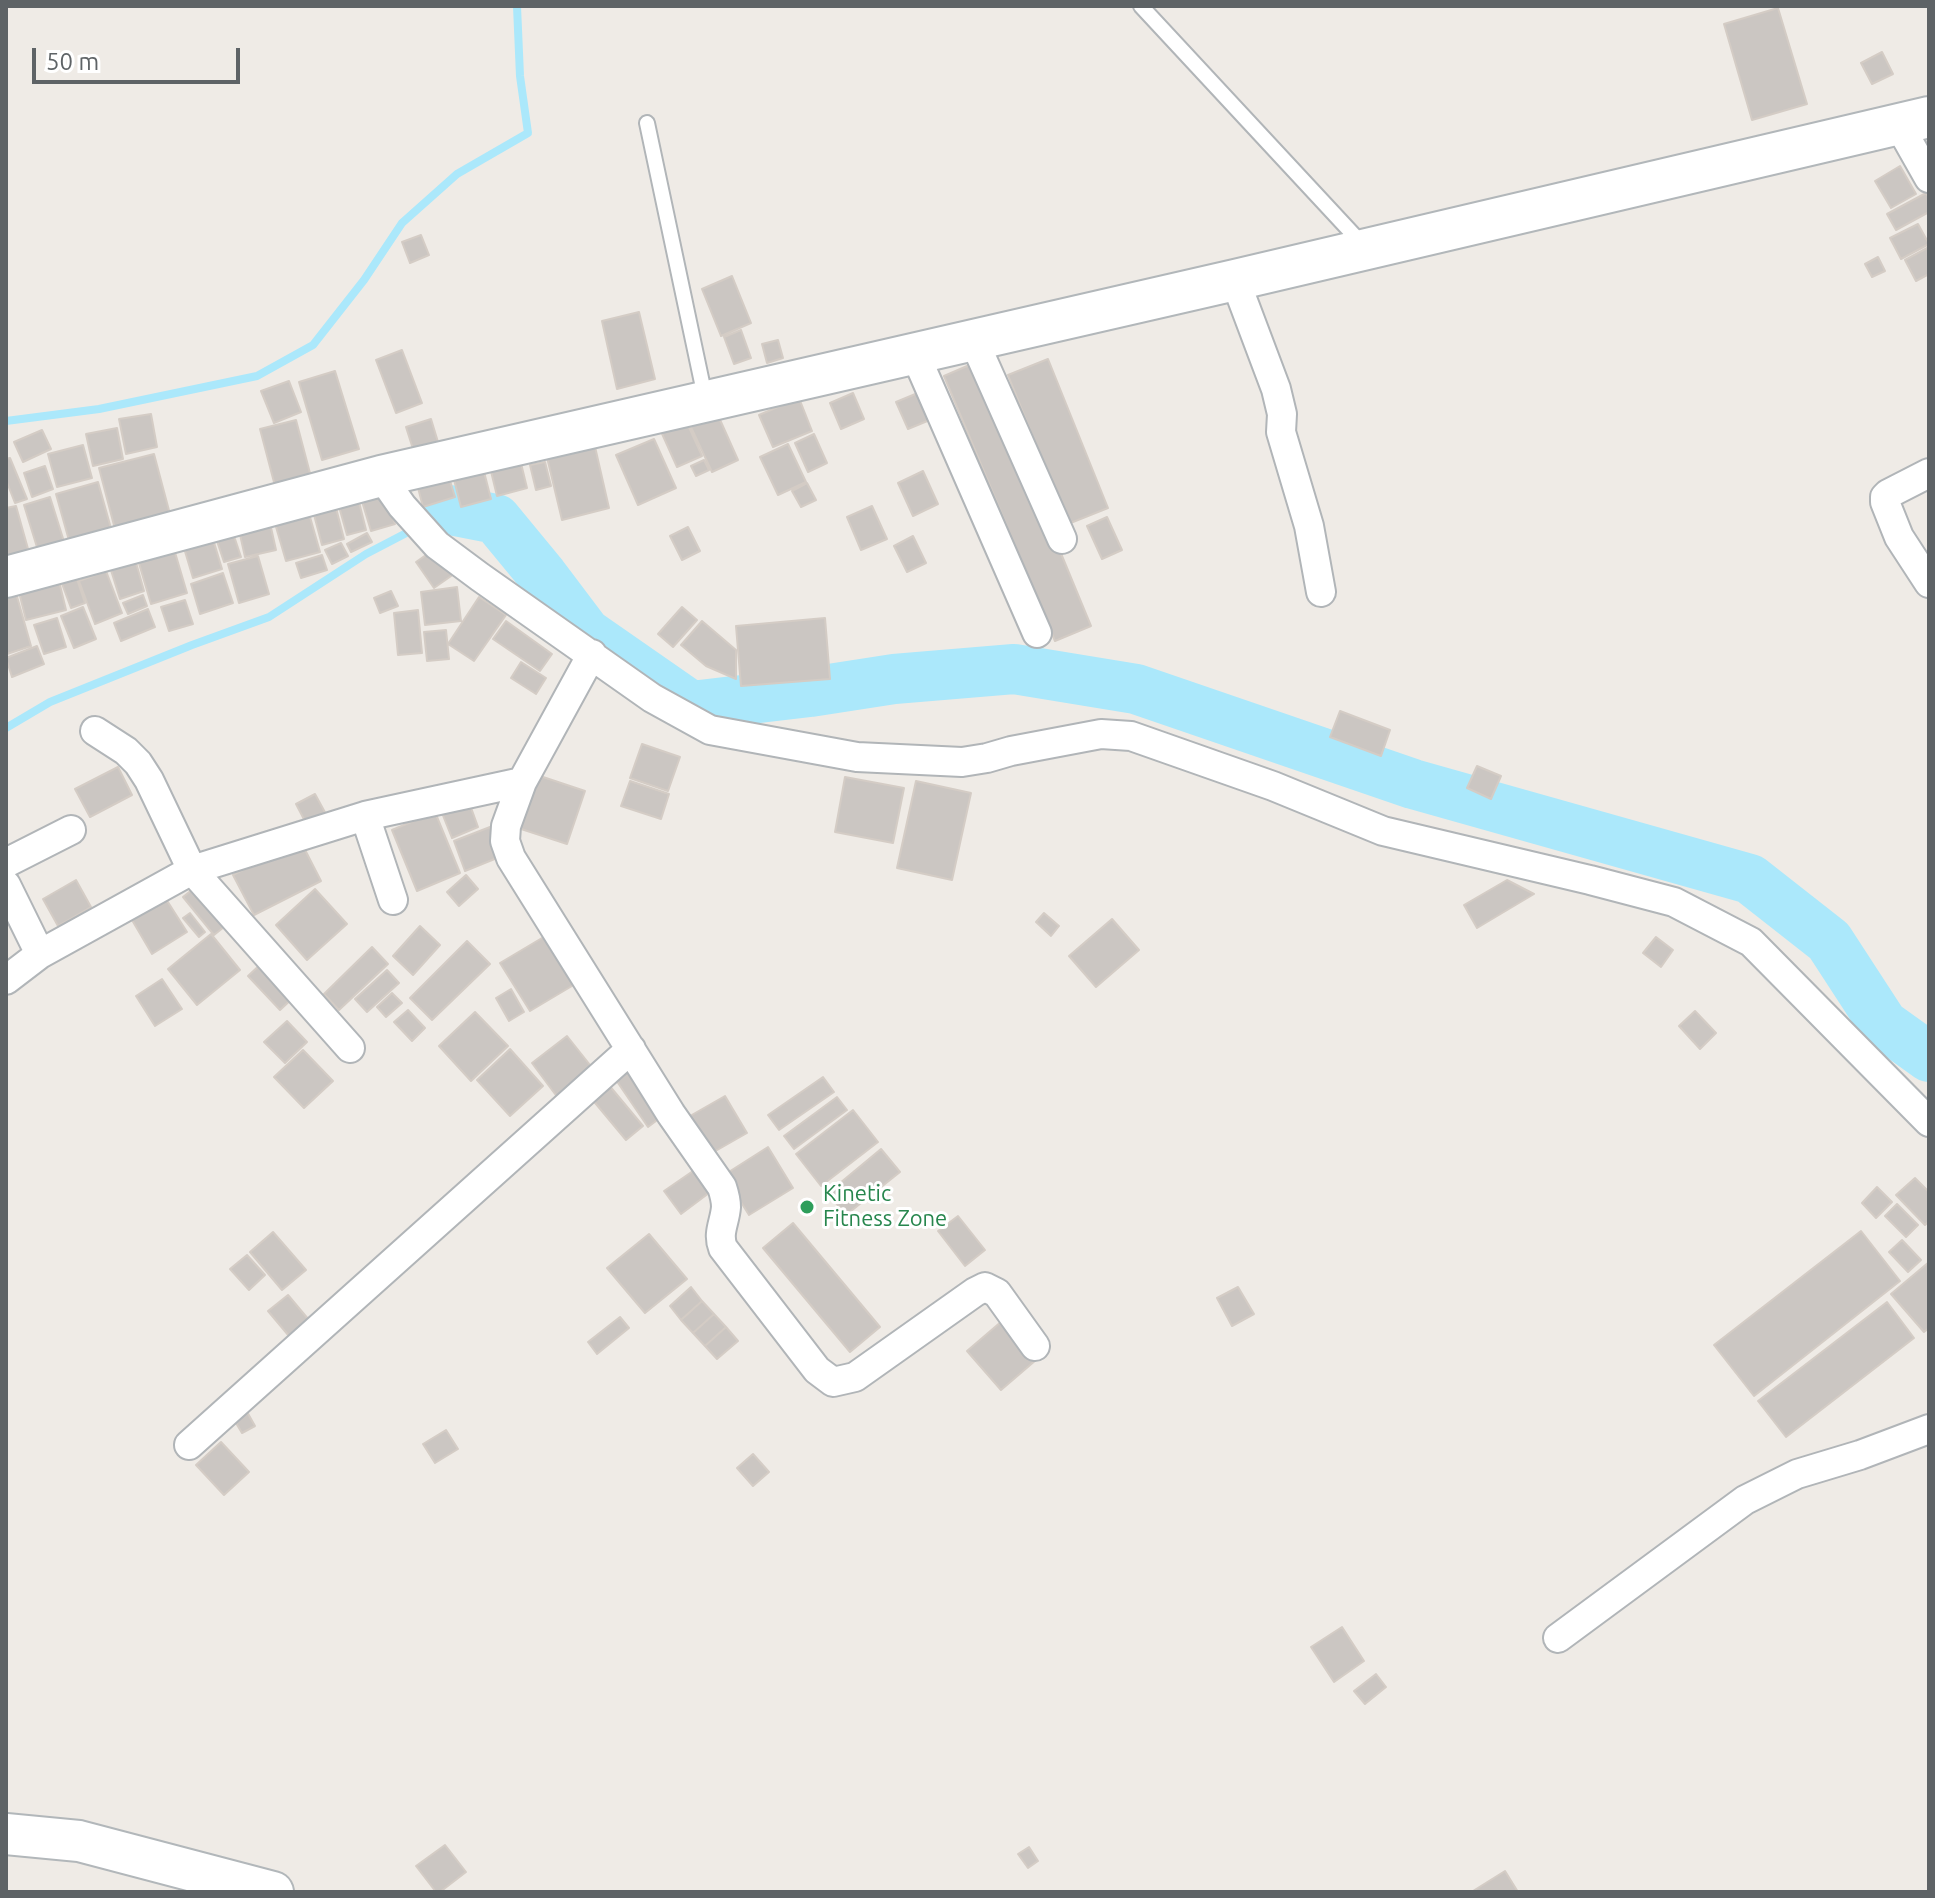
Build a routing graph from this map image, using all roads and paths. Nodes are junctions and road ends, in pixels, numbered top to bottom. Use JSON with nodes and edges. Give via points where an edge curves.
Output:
{"nodes":[{"id":1,"x":1141,"y":6,"type":"edge"},
{"id":2,"x":1914,"y":121,"type":"edge"},
{"id":3,"x":647,"y":123,"type":"dead end"},
{"id":4,"x":1929,"y":178,"type":"edge"},
{"id":5,"x":1367,"y":249,"type":"junction"},
{"id":6,"x":1235,"y":280,"type":"junction"},
{"id":7,"x":974,"y":341,"type":"junction"},
{"id":8,"x":915,"y":354,"type":"junction"},
{"id":9,"x":706,"y":402,"type":"junction"},
{"id":10,"x":1929,"y":473,"type":"edge"},
{"id":11,"x":392,"y":491,"type":"junction"},
{"id":12,"x":1062,"y":539,"type":"dead end"},
{"id":13,"x":6,"y":577,"type":"edge"},
{"id":14,"x":1929,"y":583,"type":"edge"},
{"id":15,"x":1321,"y":592,"type":"dead end"},
{"id":16,"x":1037,"y":633,"type":"dead end"},
{"id":17,"x":592,"y":654,"type":"junction"},
{"id":18,"x":95,"y":731,"type":"dead end"},
{"id":19,"x":522,"y":782,"type":"junction"},
{"id":20,"x":365,"y":816,"type":"junction"},
{"id":21,"x":71,"y":830,"type":"dead end"},
{"id":22,"x":6,"y":863,"type":"edge"},
{"id":23,"x":192,"y":870,"type":"junction"},
{"id":24,"x":6,"y":885,"type":"edge"},
{"id":25,"x":393,"y":900,"type":"dead end"},
{"id":26,"x":40,"y":954,"type":"junction"},
{"id":27,"x":6,"y":980,"type":"edge"},
{"id":28,"x":350,"y":1048,"type":"dead end"},
{"id":29,"x":631,"y":1049,"type":"junction"},
{"id":30,"x":1929,"y":1122,"type":"edge"},
{"id":31,"x":1035,"y":1346,"type":"dead end"},
{"id":32,"x":1929,"y":1429,"type":"edge"},
{"id":33,"x":189,"y":1445,"type":"dead end"},
{"id":34,"x":1558,"y":1638,"type":"dead end"},
{"id":35,"x":6,"y":1834,"type":"edge"},
{"id":36,"x":273,"y":1892,"type":"edge"}],
"edges":[{"from":1,"to":5,"type":"lane"},
{"from":2,"to":4,"type":"street"},
{"from":2,"to":5,"type":"street"},
{"from":3,"to":9,"type":"lane"},
{"from":5,"to":6,"type":"street"},
{"from":6,"to":7,"type":"street"},
{"from":6,"to":15,"type":"street","via":[[1276,389],[1281,432],[1309,526]]},
{"from":7,"to":8,"type":"street"},
{"from":7,"to":12,"type":"street"},
{"from":8,"to":9,"type":"street"},
{"from":8,"to":16,"type":"street"},
{"from":9,"to":11,"type":"street"},
{"from":10,"to":14,"type":"street","via":[[1885,497],[1899,537]]},
{"from":11,"to":13,"type":"street"},
{"from":11,"to":17,"type":"street","via":[[437,545]]},
{"from":17,"to":19,"type":"street"},
{"from":17,"to":30,"type":"street","via":[[652,698],[710,730],[857,757],[962,762],[1101,734],[1131,736],[1383,831],[1674,902],[1751,942]]},
{"from":18,"to":23,"type":"street","via":[[138,763]]},
{"from":19,"to":20,"type":"street"},
{"from":19,"to":29,"type":"street","via":[[506,826],[511,858]]},
{"from":20,"to":23,"type":"street"},
{"from":20,"to":25,"type":"street"},
{"from":21,"to":22,"type":"street"},
{"from":23,"to":26,"type":"street"},
{"from":23,"to":28,"type":"street"},
{"from":24,"to":26,"type":"street"},
{"from":26,"to":27,"type":"street"},
{"from":29,"to":31,"type":"street","via":[[722,1187],[723,1248],[817,1370],[833,1382],[855,1377],[985,1287],[997,1293]]},
{"from":29,"to":33,"type":"street"},
{"from":32,"to":34,"type":"street","via":[[1797,1474],[1745,1500]]},
{"from":35,"to":36,"type":"street","via":[[79,1841]]}]}
